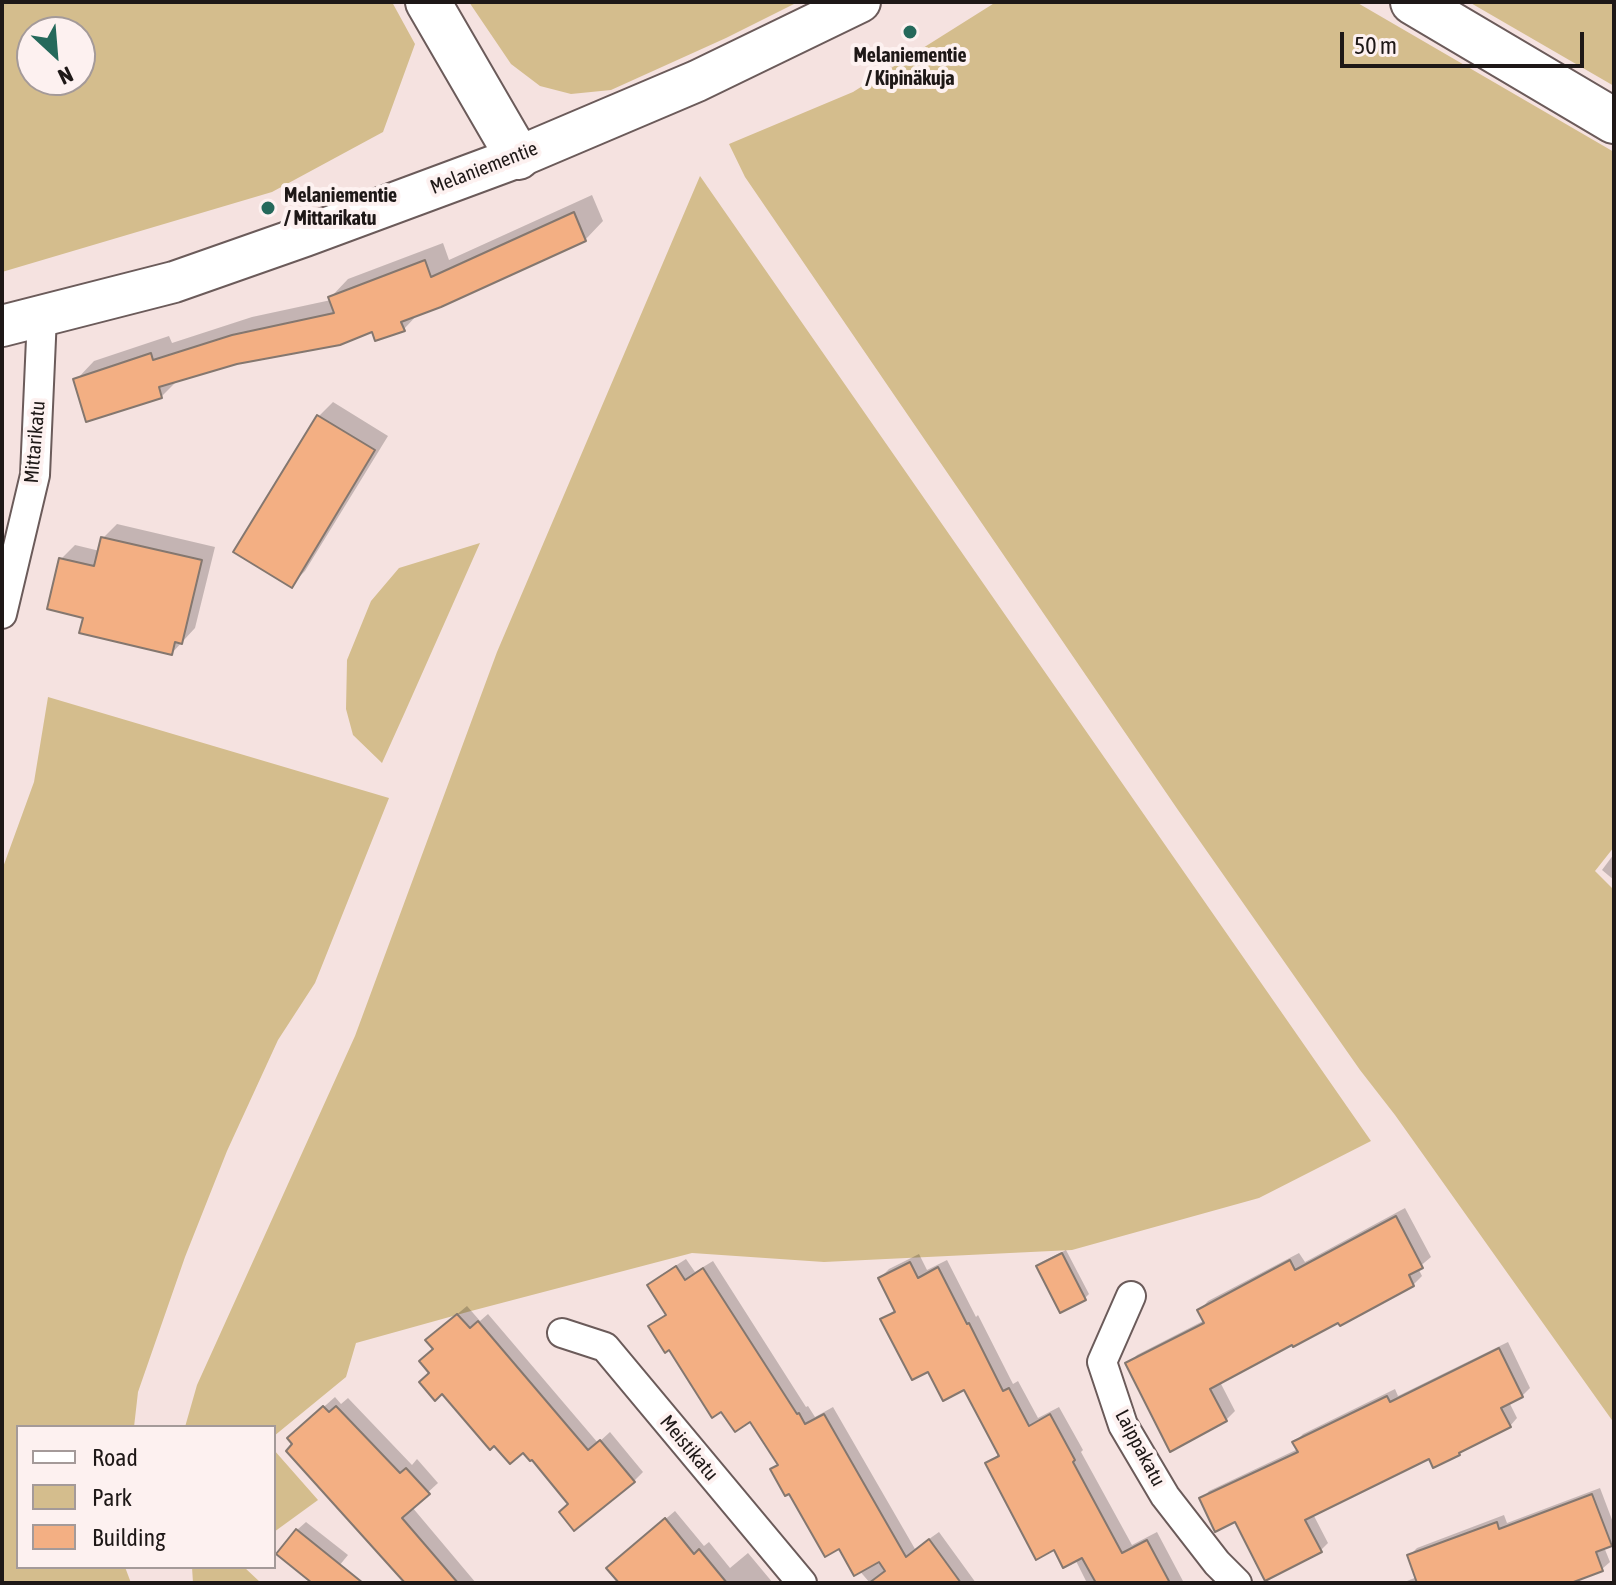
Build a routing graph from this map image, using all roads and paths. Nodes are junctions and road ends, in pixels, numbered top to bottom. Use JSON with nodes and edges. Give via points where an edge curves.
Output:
{"nodes":[{"id":1,"x":428,"y":2,"type":"edge"},
{"id":2,"x":860,"y":2,"type":"edge"},
{"id":3,"x":1413,"y":2,"type":"edge"},
{"id":4,"x":1614,"y":121,"type":"edge"},
{"id":5,"x":518,"y":157,"type":"junction"},
{"id":6,"x":42,"y":316,"type":"junction"},
{"id":7,"x":2,"y":326,"type":"edge"},
{"id":8,"x":2,"y":614,"type":"edge"},
{"id":9,"x":1131,"y":1296,"type":"dead end"},
{"id":10,"x":562,"y":1333,"type":"dead end"},
{"id":11,"x":802,"y":1583,"type":"edge"},
{"id":12,"x":1237,"y":1583,"type":"edge"}],
"edges":[{"from":1,"to":5,"type":"highway"},
{"from":2,"to":5,"type":"main road","name":"Melaniementie","via":[[697,81]]},
{"from":3,"to":4,"type":"highway"},
{"from":5,"to":6,"type":"main road","name":"Melaniementie","via":[[174,282]]},
{"from":6,"to":7,"type":"main road","name":"Melaniementie"},
{"from":6,"to":8,"type":"street","name":"Mittarikatu","via":[[35,475]]},
{"from":9,"to":12,"type":"street","name":"Laippakatu","via":[[1102,1362],[1123,1425],[1165,1496]]},
{"from":10,"to":11,"type":"street","name":"Meistikatu","via":[[605,1347]]}]}
